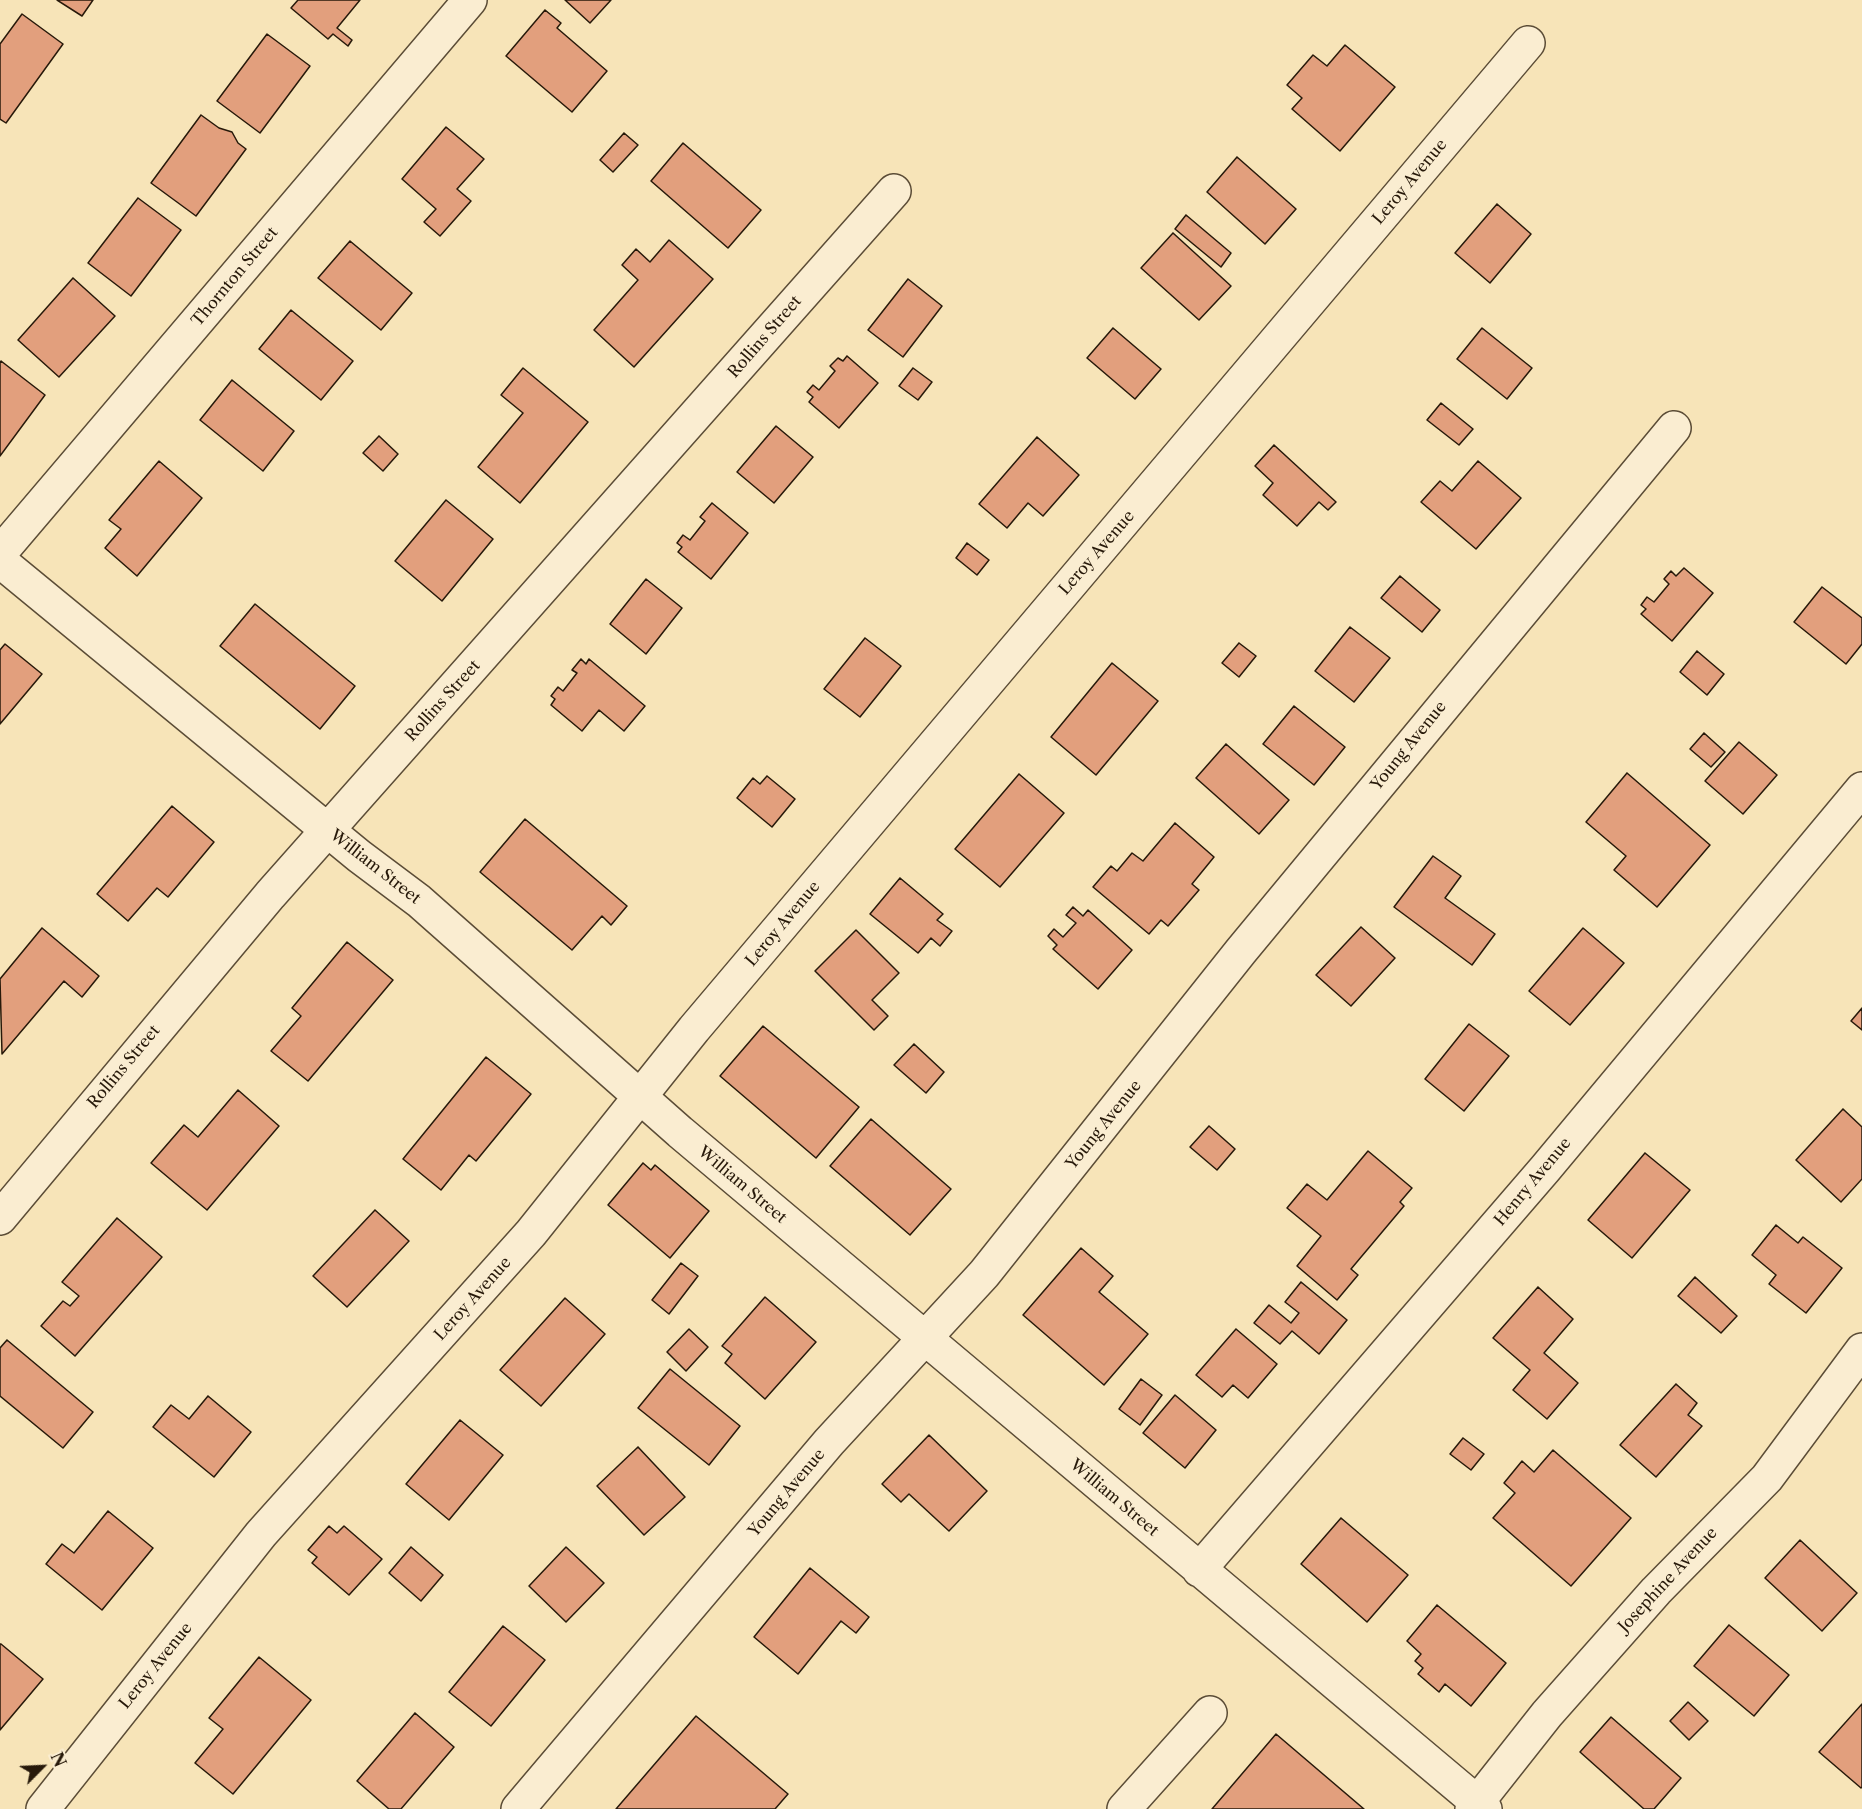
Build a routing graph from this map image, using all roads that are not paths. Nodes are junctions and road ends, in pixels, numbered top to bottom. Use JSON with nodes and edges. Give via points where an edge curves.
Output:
{"nodes":[{"id":1,"x":470,"y":0,"type":"edge"},
{"id":2,"x":1528,"y":43,"type":"dead end"},
{"id":3,"x":894,"y":191,"type":"dead end"},
{"id":4,"x":1674,"y":428,"type":"dead end"},
{"id":5,"x":0,"y":553,"type":"edge"},
{"id":6,"x":0,"y":561,"type":"edge"},
{"id":7,"x":1862,"y":789,"type":"edge"},
{"id":8,"x":328,"y":830,"type":"junction"},
{"id":9,"x":640,"y":1097,"type":"junction"},
{"id":10,"x":0,"y":1218,"type":"edge"},
{"id":11,"x":925,"y":1338,"type":"junction"},
{"id":12,"x":1862,"y":1350,"type":"edge"},
{"id":13,"x":1199,"y":1570,"type":"junction"},
{"id":14,"x":1210,"y":1713,"type":"dead end"},
{"id":15,"x":1478,"y":1807,"type":"edge"},
{"id":16,"x":43,"y":1809,"type":"edge"},
{"id":17,"x":518,"y":1809,"type":"edge"},
{"id":18,"x":1124,"y":1809,"type":"edge"}],
"edges":[{"from":1,"to":5,"type":"street","name":"Thornton Street"},
{"from":2,"to":9,"type":"street","name":"Leroy Avenue"},
{"from":3,"to":8,"type":"street","name":"Rollins Street"},
{"from":4,"to":11,"type":"street","name":"Young Avenue","via":[[1240,951],[984,1274]]},
{"from":6,"to":8,"type":"street","name":"William Street"},
{"from":7,"to":13,"type":"street","name":"Henry Avenue","via":[[1545,1168]]},
{"from":8,"to":9,"type":"street","name":"William Street","via":[[419,901]]},
{"from":8,"to":10,"type":"street","name":"Rollins Street"},
{"from":9,"to":11,"type":"street","name":"William Street"},
{"from":9,"to":16,"type":"street","name":"Leroy Avenue","via":[[523,1242],[261,1534]]},
{"from":11,"to":13,"type":"street","name":"William Street"},
{"from":11,"to":17,"type":"street","name":"Young Avenue","via":[[822,1451]]},
{"from":12,"to":15,"type":"street","name":"Josephine Avenue","via":[[1767,1478],[1656,1591],[1547,1714]]},
{"from":13,"to":15,"type":"street","name":"William Street","via":[[1323,1670]]},
{"from":14,"to":18,"type":"street"}]}
